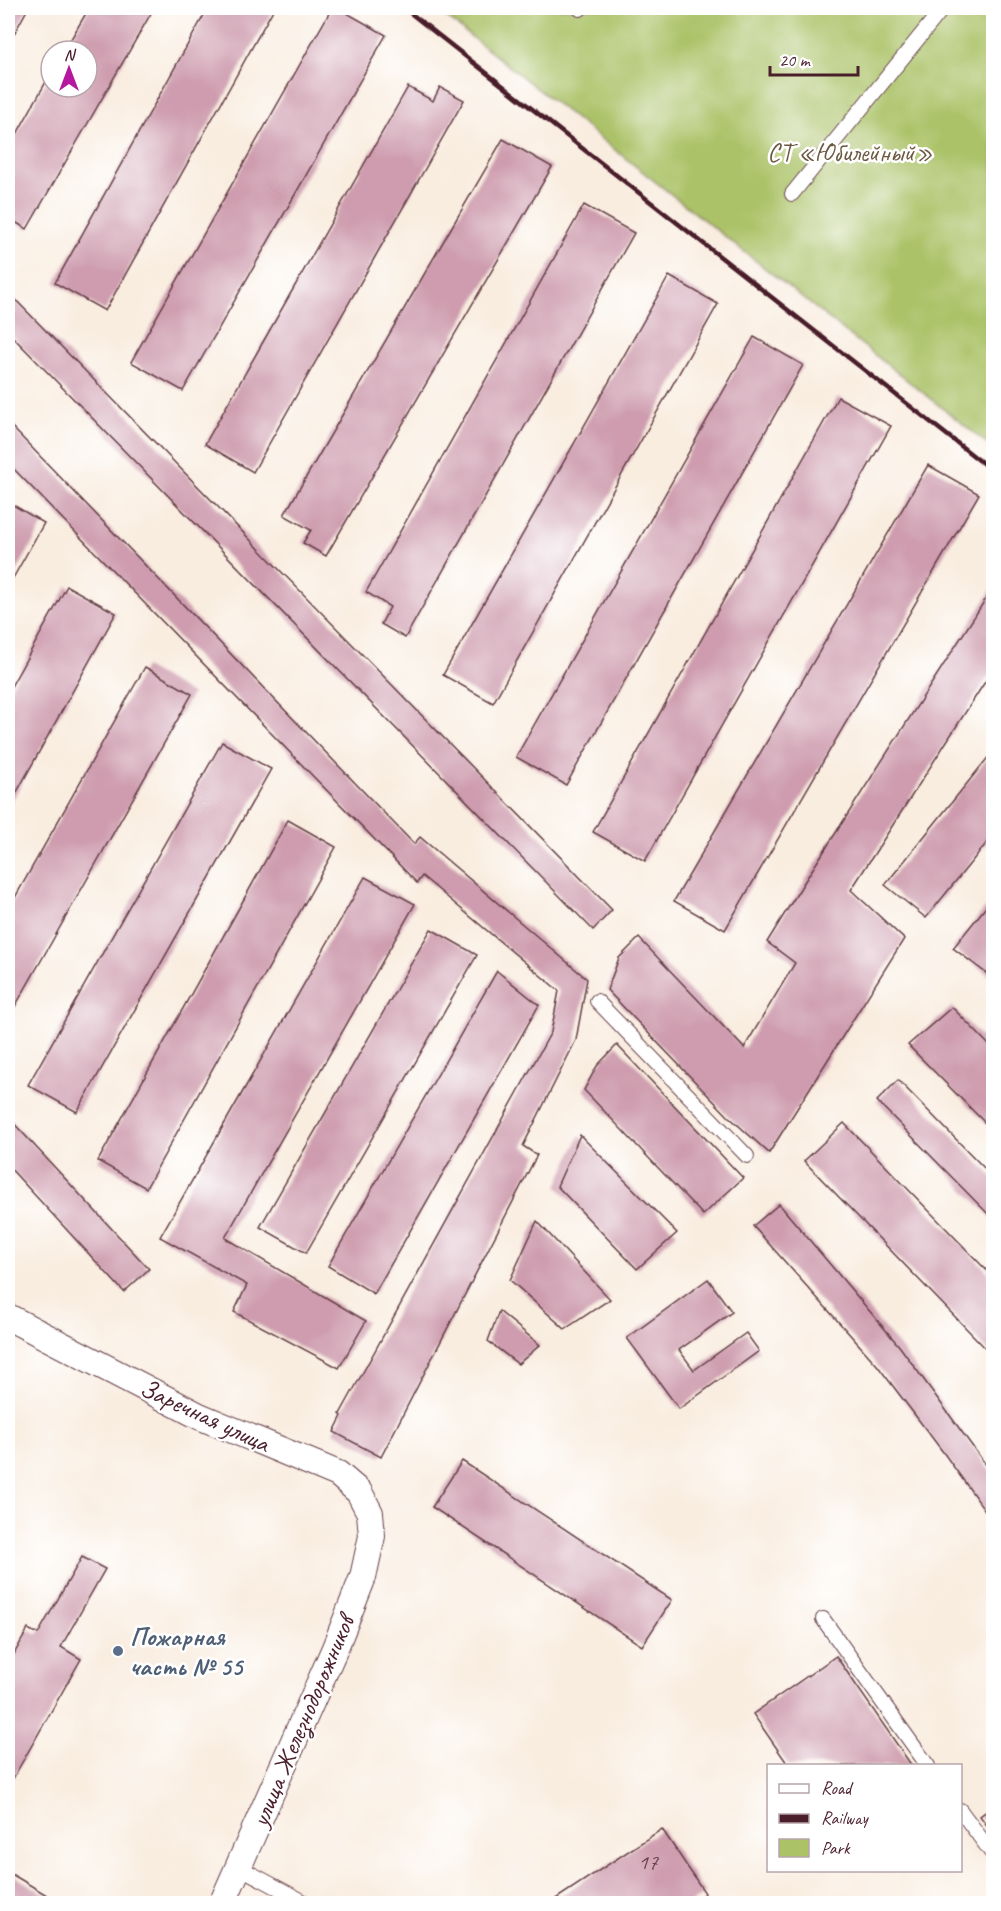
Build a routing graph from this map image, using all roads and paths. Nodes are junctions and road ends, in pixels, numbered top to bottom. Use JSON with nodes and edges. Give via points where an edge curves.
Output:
{"nodes":[{"id":1,"x":944,"y":8,"type":"edge"},
{"id":2,"x":792,"y":194,"type":"dead end"},
{"id":3,"x":597,"y":1001,"type":"dead end"},
{"id":4,"x":747,"y":1156,"type":"dead end"},
{"id":5,"x":8,"y":1317,"type":"edge"},
{"id":6,"x":372,"y":1536,"type":"joint"},
{"id":7,"x":823,"y":1619,"type":"dead end"},
{"id":8,"x":927,"y":1764,"type":"edge"},
{"id":9,"x":962,"y":1813,"type":"edge"},
{"id":10,"x":993,"y":1856,"type":"edge"},
{"id":11,"x":239,"y":1867,"type":"junction"},
{"id":12,"x":222,"y":1904,"type":"edge"},
{"id":13,"x":308,"y":1904,"type":"edge"}],
"edges":[{"from":1,"to":2,"type":"lane"},
{"from":3,"to":4,"type":"lane"},
{"from":5,"to":6,"type":"street","name":"Заречная улица","via":[[199,1416],[338,1474],[360,1492],[370,1513]]},
{"from":6,"to":11,"type":"street","name":"улица Железнодорожников","via":[[363,1577],[335,1648]]},
{"from":7,"to":8,"type":"lane"},
{"from":9,"to":10,"type":"lane"},
{"from":11,"to":12,"type":"street","name":"улица Железнодорожников"},
{"from":11,"to":13,"type":"lane"}]}
